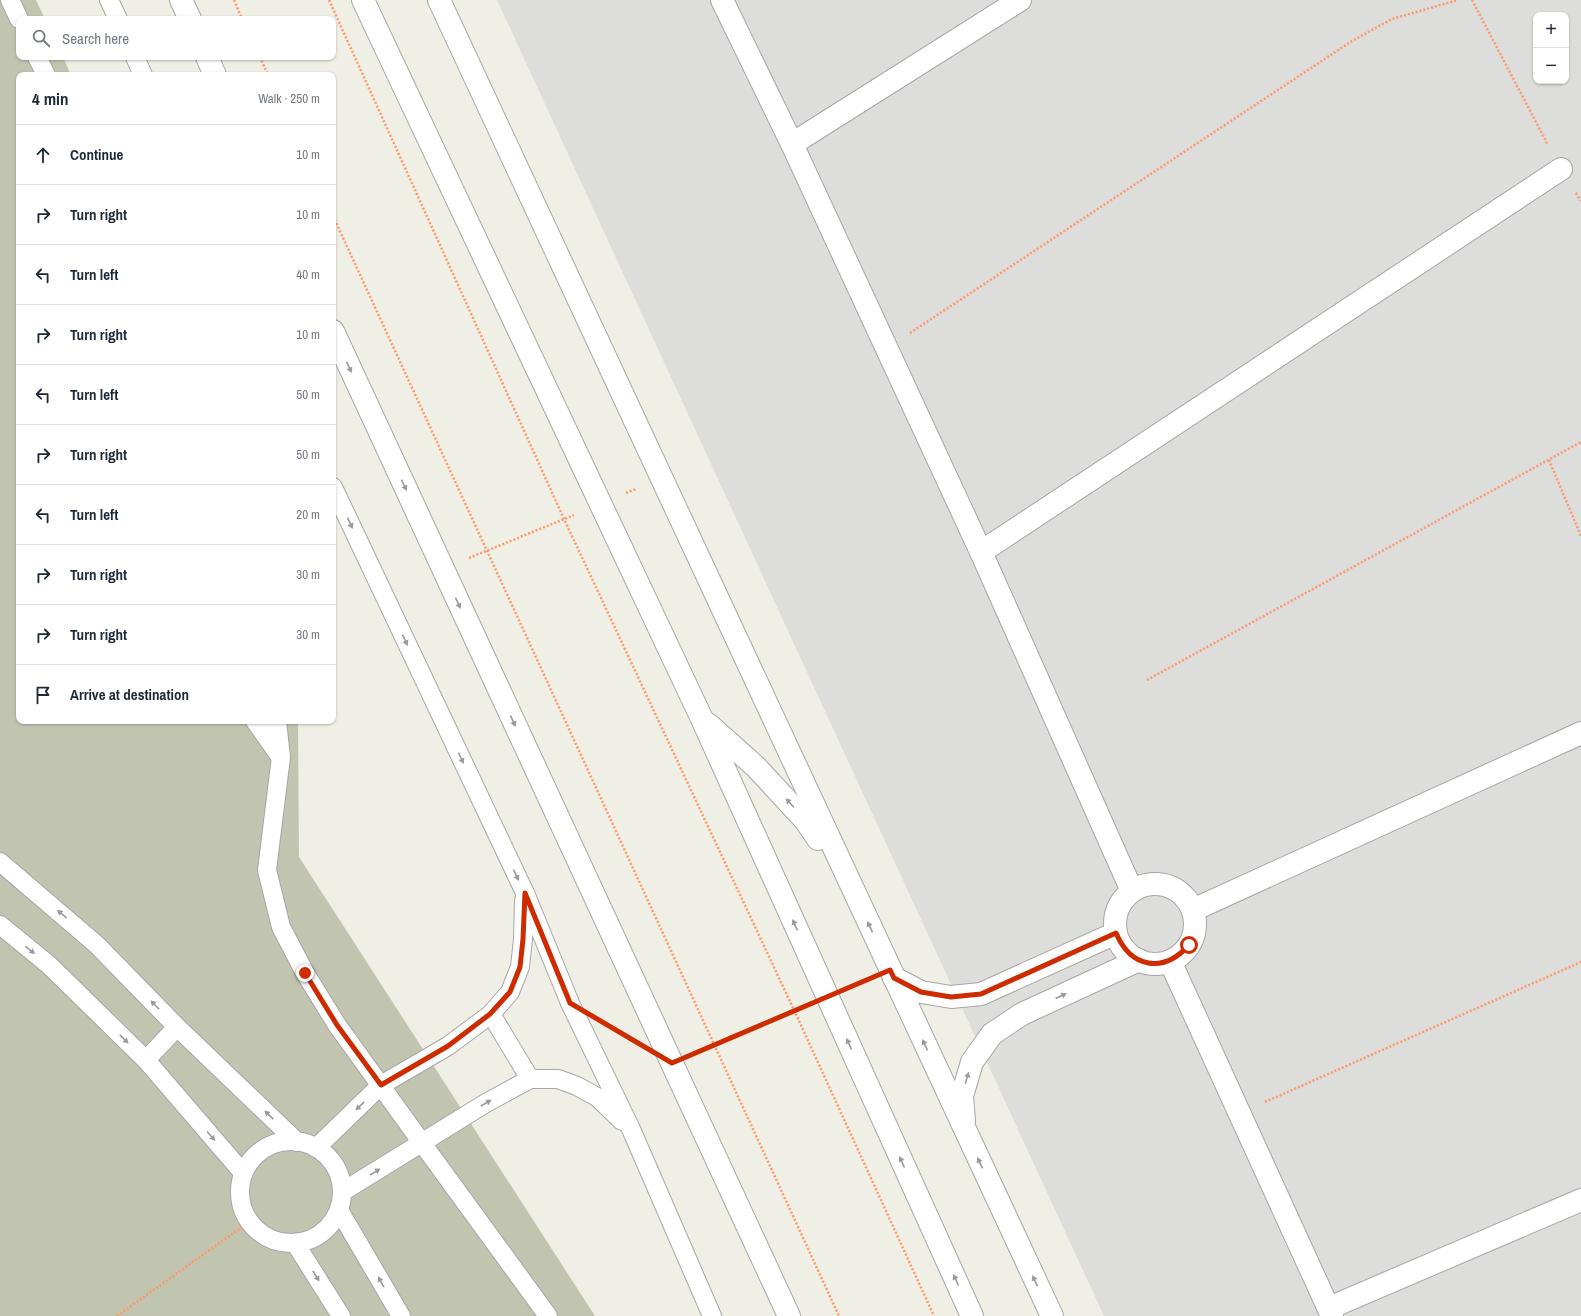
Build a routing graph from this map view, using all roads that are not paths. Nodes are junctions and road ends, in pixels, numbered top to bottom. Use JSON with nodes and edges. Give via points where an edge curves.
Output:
{"nodes":[{"id":1,"x":10,"y":0,"type":"edge"},
{"id":2,"x":109,"y":0,"type":"edge"},
{"id":3,"x":181,"y":0,"type":"edge"},
{"id":4,"x":363,"y":0,"type":"edge"},
{"id":5,"x":439,"y":0,"type":"edge"},
{"id":6,"x":722,"y":0,"type":"edge"},
{"id":7,"x":1020,"y":0,"type":"edge"},
{"id":8,"x":18,"y":16,"type":"edge"},
{"id":9,"x":117,"y":16,"type":"edge"},
{"id":10,"x":189,"y":16,"type":"edge"},
{"id":11,"x":38,"y":60,"type":"edge"},
{"id":12,"x":136,"y":60,"type":"edge"},
{"id":13,"x":208,"y":60,"type":"edge"},
{"id":14,"x":44,"y":72,"type":"edge"},
{"id":15,"x":142,"y":72,"type":"edge"},
{"id":16,"x":214,"y":72,"type":"edge"},
{"id":17,"x":792,"y":144,"type":"junction"},
{"id":18,"x":1561,"y":169,"type":"road end"},
{"id":19,"x":336,"y":338,"type":"edge"},
{"id":20,"x":336,"y":493,"type":"edge"},
{"id":21,"x":981,"y":552,"type":"junction"},
{"id":22,"x":702,"y":719,"type":"junction"},
{"id":23,"x":257,"y":724,"type":"edge"},
{"id":24,"x":277,"y":724,"type":"edge"},
{"id":25,"x":1581,"y":733,"type":"edge"},
{"id":26,"x":281,"y":757,"type":"junction"},
{"id":27,"x":0,"y":862,"type":"edge"},
{"id":28,"x":847,"y":879,"type":"junction"},
{"id":29,"x":1132,"y":891,"type":"junction"},
{"id":30,"x":525,"y":893,"type":"junction"},
{"id":31,"x":1193,"y":910,"type":"junction"},
{"id":32,"x":0,"y":925,"type":"edge"},
{"id":33,"x":1116,"y":933,"type":"junction"},
{"id":34,"x":1139,"y":960,"type":"junction"},
{"id":35,"x":1170,"y":961,"type":"junction"},
{"id":36,"x":892,"y":974,"type":"junction"},
{"id":37,"x":490,"y":1014,"type":"junction"},
{"id":38,"x":177,"y":1027,"type":"junction"},
{"id":39,"x":146,"y":1060,"type":"junction"},
{"id":40,"x":530,"y":1079,"type":"junction"},
{"id":41,"x":381,"y":1085,"type":"junction"},
{"id":42,"x":630,"y":1129,"type":"junction"},
{"id":43,"x":965,"y":1130,"type":"junction"},
{"id":44,"x":297,"y":1142,"type":"junction"},
{"id":45,"x":422,"y":1143,"type":"junction"},
{"id":46,"x":316,"y":1148,"type":"junction"},
{"id":47,"x":243,"y":1173,"type":"junction"},
{"id":48,"x":342,"y":1192,"type":"junction"},
{"id":49,"x":1581,"y":1200,"type":"edge"},
{"id":50,"x":339,"y":1210,"type":"junction"},
{"id":51,"x":295,"y":1243,"type":"junction"},
{"id":52,"x":1331,"y":1312,"type":"edge"},
{"id":53,"x":342,"y":1316,"type":"edge"},
{"id":54,"x":401,"y":1316,"type":"edge"},
{"id":55,"x":548,"y":1316,"type":"edge"},
{"id":56,"x":712,"y":1316,"type":"edge"},
{"id":57,"x":789,"y":1316,"type":"edge"},
{"id":58,"x":972,"y":1316,"type":"edge"},
{"id":59,"x":1052,"y":1316,"type":"edge"}],
"edges":[{"from":1,"to":8,"type":"lane"},
{"from":2,"to":9,"type":"lane"},
{"from":3,"to":10,"type":"street"},
{"from":4,"to":22,"type":"street"},
{"from":5,"to":28,"type":"street"},
{"from":6,"to":17,"type":"street"},
{"from":7,"to":17,"type":"street"},
{"from":11,"to":14,"type":"lane"},
{"from":12,"to":15,"type":"lane"},
{"from":13,"to":16,"type":"street"},
{"from":17,"to":21,"type":"street"},
{"from":18,"to":21,"type":"street"},
{"from":19,"to":57,"type":"street","one_way":true},
{"from":20,"to":30,"type":"lane","one_way":true},
{"from":21,"to":29,"type":"street"},
{"from":28,"to":22,"type":"street","one_way":true,"via":[[800,815],[756,767]]},
{"from":58,"to":22,"type":"street","one_way":true},
{"from":23,"to":26,"type":"lane"},
{"from":24,"to":26,"type":"lane"},
{"from":25,"to":31,"type":"street"},
{"from":26,"to":41,"type":"lane","via":[[267,870],[281,927],[337,1025]]},
{"from":38,"to":27,"type":"lane","one_way":true,"via":[[97,946]]},
{"from":36,"to":28,"type":"street","one_way":true},
{"from":29,"to":31,"type":"street","via":[[1145,884],[1160,884],[1174,888],[1186,897]]},
{"from":29,"to":33,"type":"street","via":[[1123,899],[1117,910]]},
{"from":30,"to":37,"type":"lane","via":[[520,967],[510,992]]},
{"from":30,"to":42,"type":"lane","via":[[570,1003]]},
{"from":31,"to":35,"type":"street","via":[[1194,934],[1181,954]]},
{"from":32,"to":39,"type":"lane","one_way":true,"via":[[49,965]]},
{"from":33,"to":34,"type":"street","via":[[1121,945]]},
{"from":33,"to":36,"type":"street","via":[[981,994],[951,997],[921,992]]},
{"from":34,"to":35,"type":"street","via":[[1160,964]]},
{"from":43,"to":34,"type":"street","one_way":true,"via":[[962,1096],[972,1062],[992,1034],[1022,1014]]},
{"from":35,"to":52,"type":"street"},
{"from":43,"to":36,"type":"street","one_way":true},
{"from":37,"to":40,"type":"lane"},
{"from":37,"to":41,"type":"lane","via":[[448,1046]]},
{"from":38,"to":39,"type":"lane"},
{"from":44,"to":38,"type":"lane","one_way":true},
{"from":39,"to":47,"type":"lane","one_way":true},
{"from":40,"to":42,"type":"lane","via":[[558,1079],[577,1086],[597,1097]]},
{"from":45,"to":40,"type":"lane","one_way":true},
{"from":41,"to":45,"type":"lane"},
{"from":41,"to":46,"type":"lane","one_way":true},
{"from":42,"to":56,"type":"lane"},
{"from":59,"to":43,"type":"street","one_way":true},
{"from":44,"to":46,"type":"lane"},
{"from":44,"to":47,"type":"lane","via":[[280,1142],[265,1148],[252,1159]]},
{"from":48,"to":45,"type":"lane","one_way":true},
{"from":45,"to":55,"type":"lane"},
{"from":46,"to":48,"type":"lane","via":[[335,1166]]},
{"from":47,"to":51,"type":"lane","via":[[240,1198],[249,1222],[269,1239]]},
{"from":48,"to":50,"type":"lane"},
{"from":49,"to":52,"type":"street"},
{"from":50,"to":51,"type":"lane","via":[[332,1223],[322,1233],[309,1240]]},
{"from":54,"to":50,"type":"lane","one_way":true},
{"from":51,"to":53,"type":"lane","one_way":true}]}
